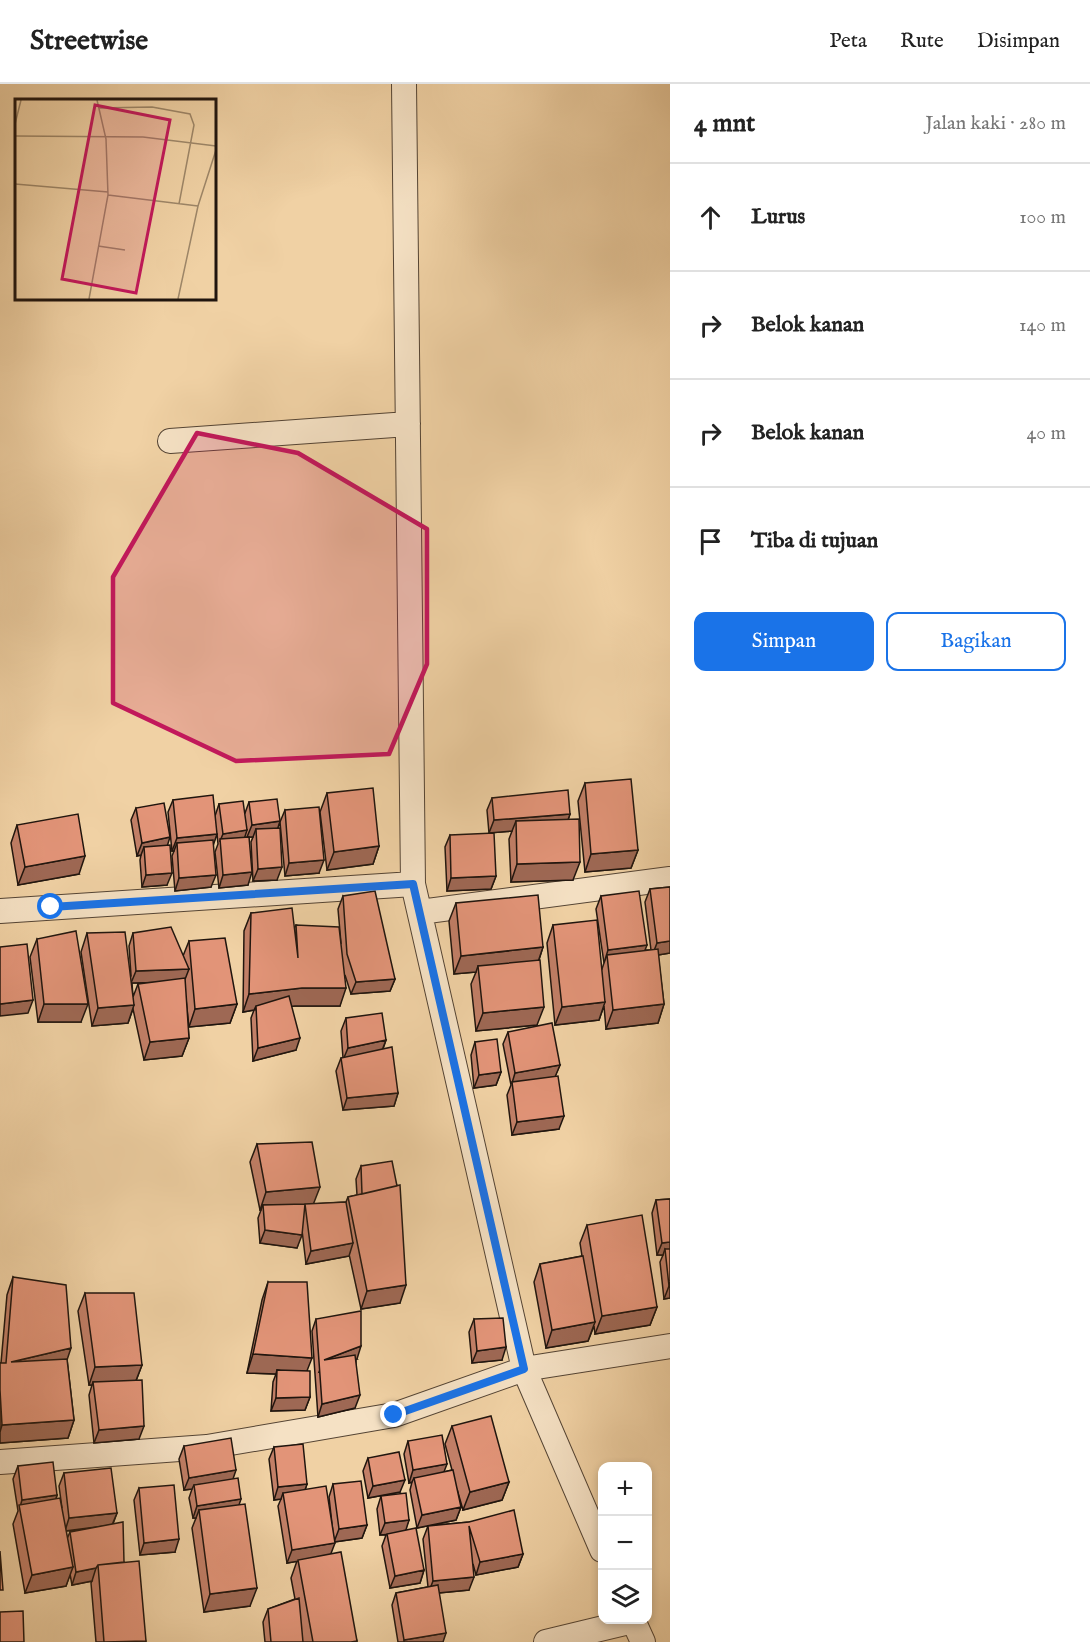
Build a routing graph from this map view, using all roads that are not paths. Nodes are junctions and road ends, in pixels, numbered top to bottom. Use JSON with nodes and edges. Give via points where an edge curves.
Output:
{"nodes":[{"id":1,"x":404,"y":84,"type":"edge"},
{"id":2,"x":408,"y":424,"type":"junction"},
{"id":3,"x":170,"y":441,"type":"dead end"},
{"id":4,"x":670,"y":879,"type":"edge"},
{"id":5,"x":413,"y":884,"type":"junction"},
{"id":6,"x":0,"y":911,"type":"edge"},
{"id":7,"x":420,"y":912,"type":"junction"},
{"id":8,"x":670,"y":1346,"type":"edge"},
{"id":9,"x":524,"y":1369,"type":"junction"},
{"id":10,"x":0,"y":1462,"type":"edge"},
{"id":11,"x":598,"y":1539,"type":"edge"},
{"id":12,"x":636,"y":1628,"type":"edge"},
{"id":13,"x":546,"y":1642,"type":"edge"}],
"edges":[{"from":1,"to":2,"type":"street"},
{"from":2,"to":3,"type":"street"},
{"from":2,"to":5,"type":"street"},
{"from":4,"to":7,"type":"street"},
{"from":5,"to":6,"type":"street"},
{"from":5,"to":7,"type":"street"},
{"from":7,"to":9,"type":"street"},
{"from":8,"to":9,"type":"street"},
{"from":9,"to":10,"type":"street","via":[[394,1415],[207,1447]]},
{"from":9,"to":11,"type":"street"},
{"from":12,"to":13,"type":"street"}]}
